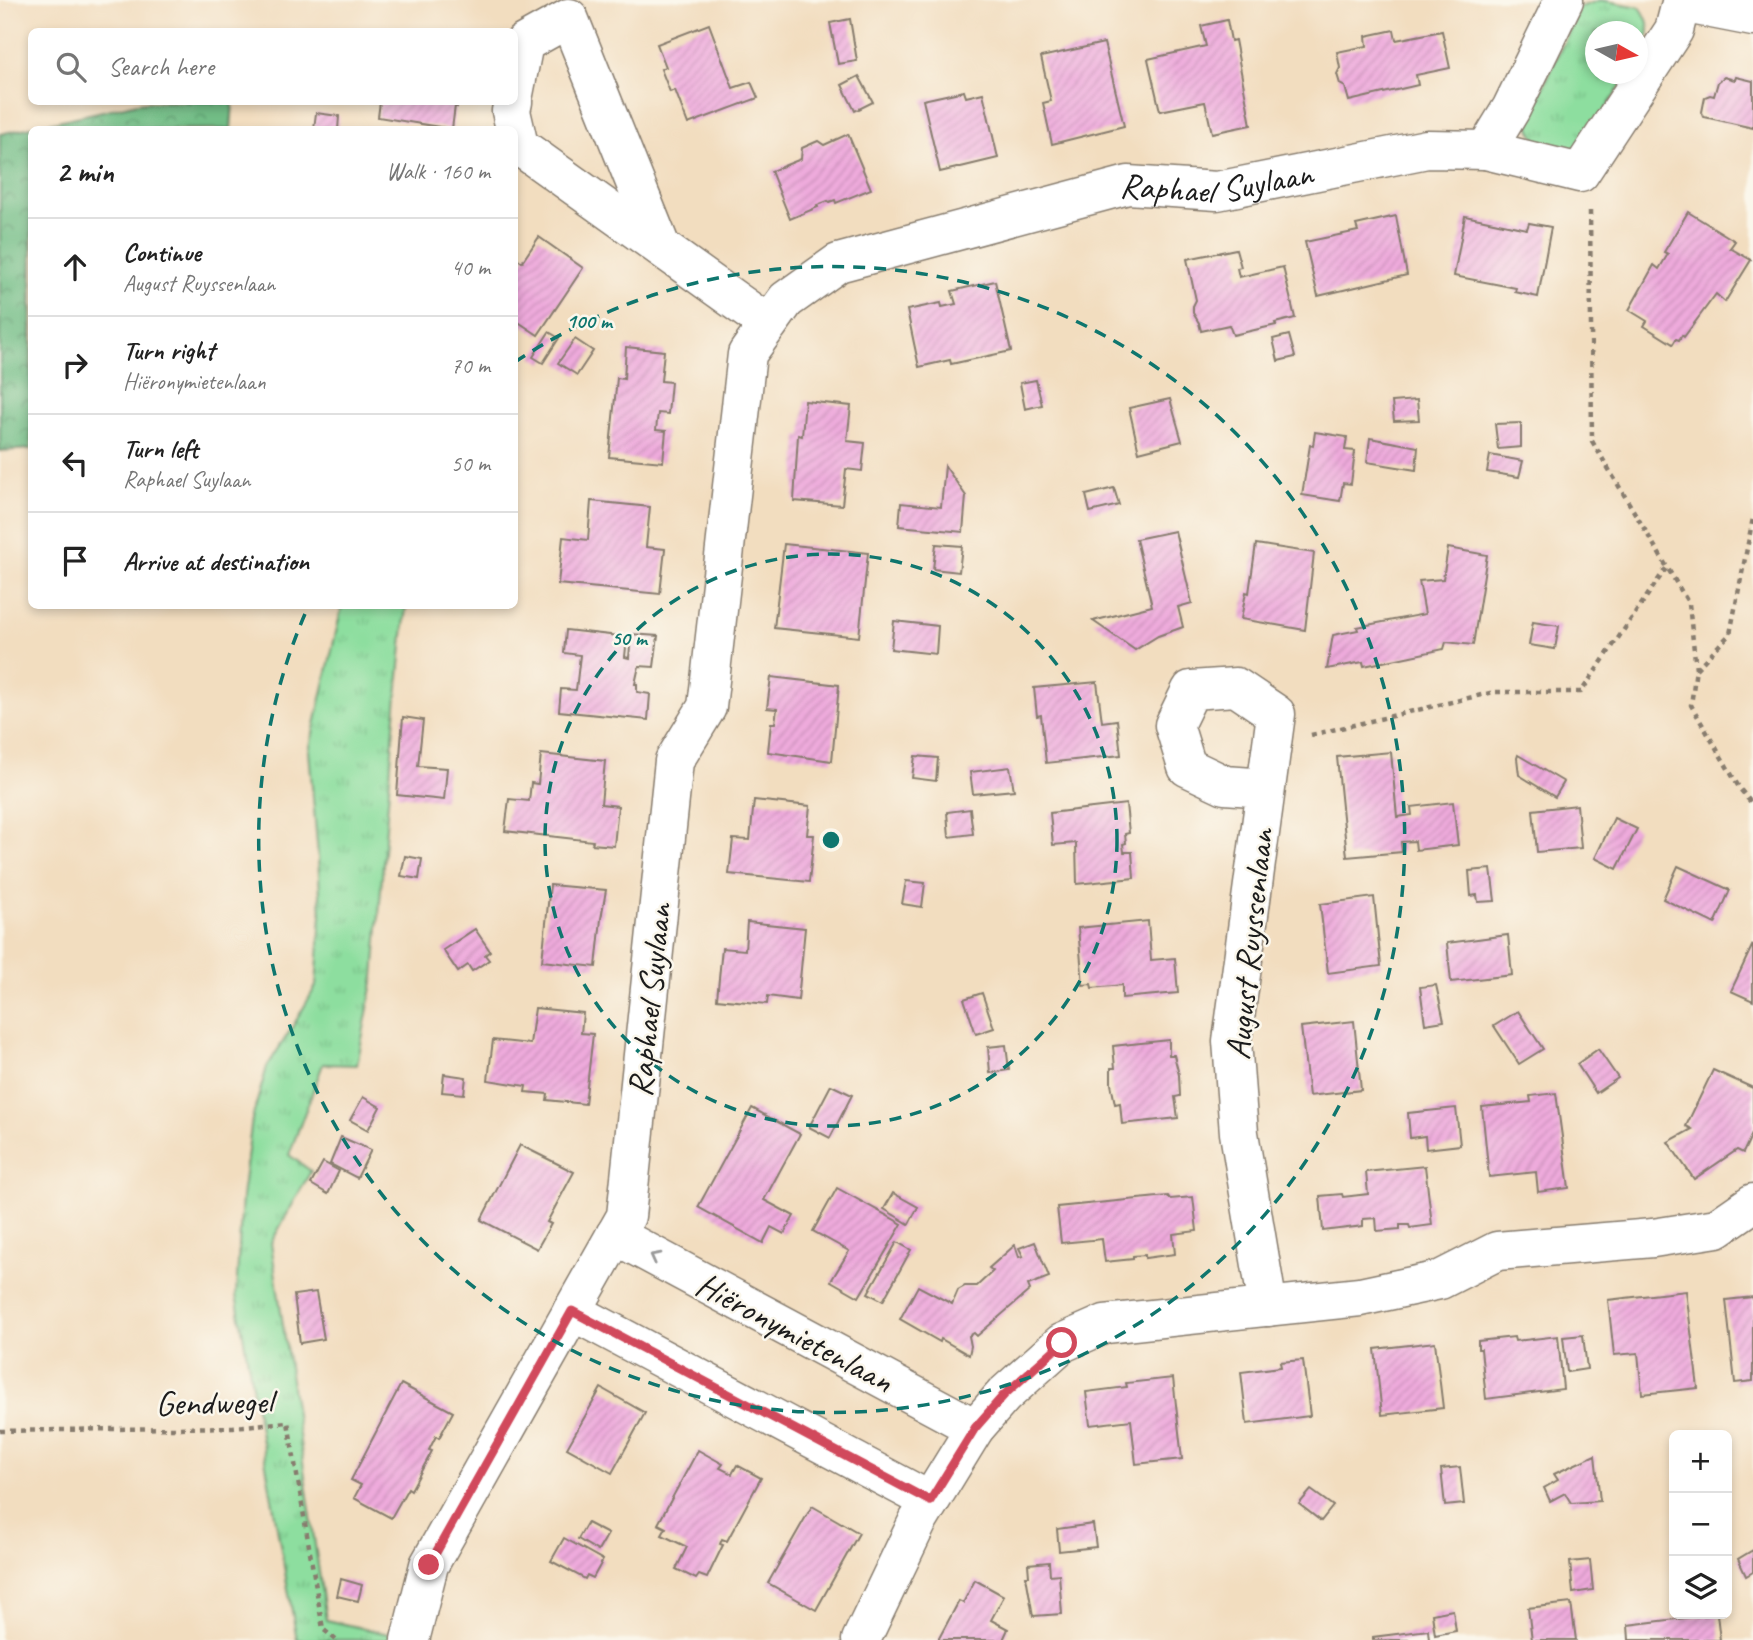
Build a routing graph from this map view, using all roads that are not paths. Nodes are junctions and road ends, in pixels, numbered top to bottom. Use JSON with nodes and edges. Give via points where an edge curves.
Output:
{"nodes":[{"id":1,"x":1564,"y":0,"type":"edge"},
{"id":2,"x":1674,"y":1,"type":"edge"},
{"id":3,"x":1753,"y":17,"type":"edge"},
{"id":4,"x":518,"y":74,"type":"edge"},
{"id":5,"x":512,"y":105,"type":"edge"},
{"id":6,"x":514,"y":126,"type":"edge"},
{"id":7,"x":518,"y":142,"type":"edge"},
{"id":8,"x":1486,"y":150,"type":"junction"},
{"id":9,"x":661,"y":247,"type":"junction"},
{"id":10,"x":768,"y":324,"type":"junction"},
{"id":11,"x":1266,"y":788,"type":"junction"},
{"id":12,"x":1753,"y":1203,"type":"edge"},
{"id":13,"x":615,"y":1235,"type":"junction"},
{"id":14,"x":1268,"y":1307,"type":"junction"},
{"id":15,"x":572,"y":1311,"type":"junction"},
{"id":16,"x":975,"y":1428,"type":"junction"},
{"id":17,"x":930,"y":1501,"type":"junction"},
{"id":18,"x":410,"y":1640,"type":"edge"},
{"id":19,"x":861,"y":1640,"type":"edge"}],
"edges":[{"from":1,"to":8,"type":"street"},
{"from":2,"to":3,"type":"street"},
{"from":2,"to":8,"type":"street","name":"Raphael Suylaan","via":[[1674,30],[1580,173]]},
{"from":4,"to":9,"type":"street","via":[[524,43],[569,18]]},
{"from":5,"to":6,"type":"street"},
{"from":7,"to":9,"type":"street"},
{"from":8,"to":10,"type":"street","name":"Raphael Suylaan","via":[[1427,149],[1217,191],[1128,185],[838,263],[786,300]]},
{"from":9,"to":10,"type":"street"},
{"from":10,"to":13,"type":"street","name":"Raphael Suylaan","via":[[747,354],[707,706],[674,761],[626,1216]]},
{"from":11,"to":11,"type":"street","name":"August Ruyssenlaan","via":[[1276,714],[1236,687],[1191,690],[1174,725],[1186,767],[1224,785]]},
{"from":11,"to":14,"type":"street","name":"August Ruyssenlaan","via":[[1232,1041],[1239,1133]]},
{"from":12,"to":14,"type":"street","via":[[1717,1228],[1497,1251],[1440,1280],[1360,1297]]},
{"from":13,"to":15,"type":"street","name":"Raphael Suylaan"},
{"from":16,"to":13,"type":"street","name":"Hiëronymietenlaan","one_way":true},
{"from":14,"to":16,"type":"street","via":[[1105,1324],[1062,1343]]},
{"from":15,"to":17,"type":"street"},
{"from":15,"to":18,"type":"street","name":"Raphael Suylaan","via":[[429,1565]]},
{"from":16,"to":17,"type":"street"},
{"from":17,"to":19,"type":"street"}]}
